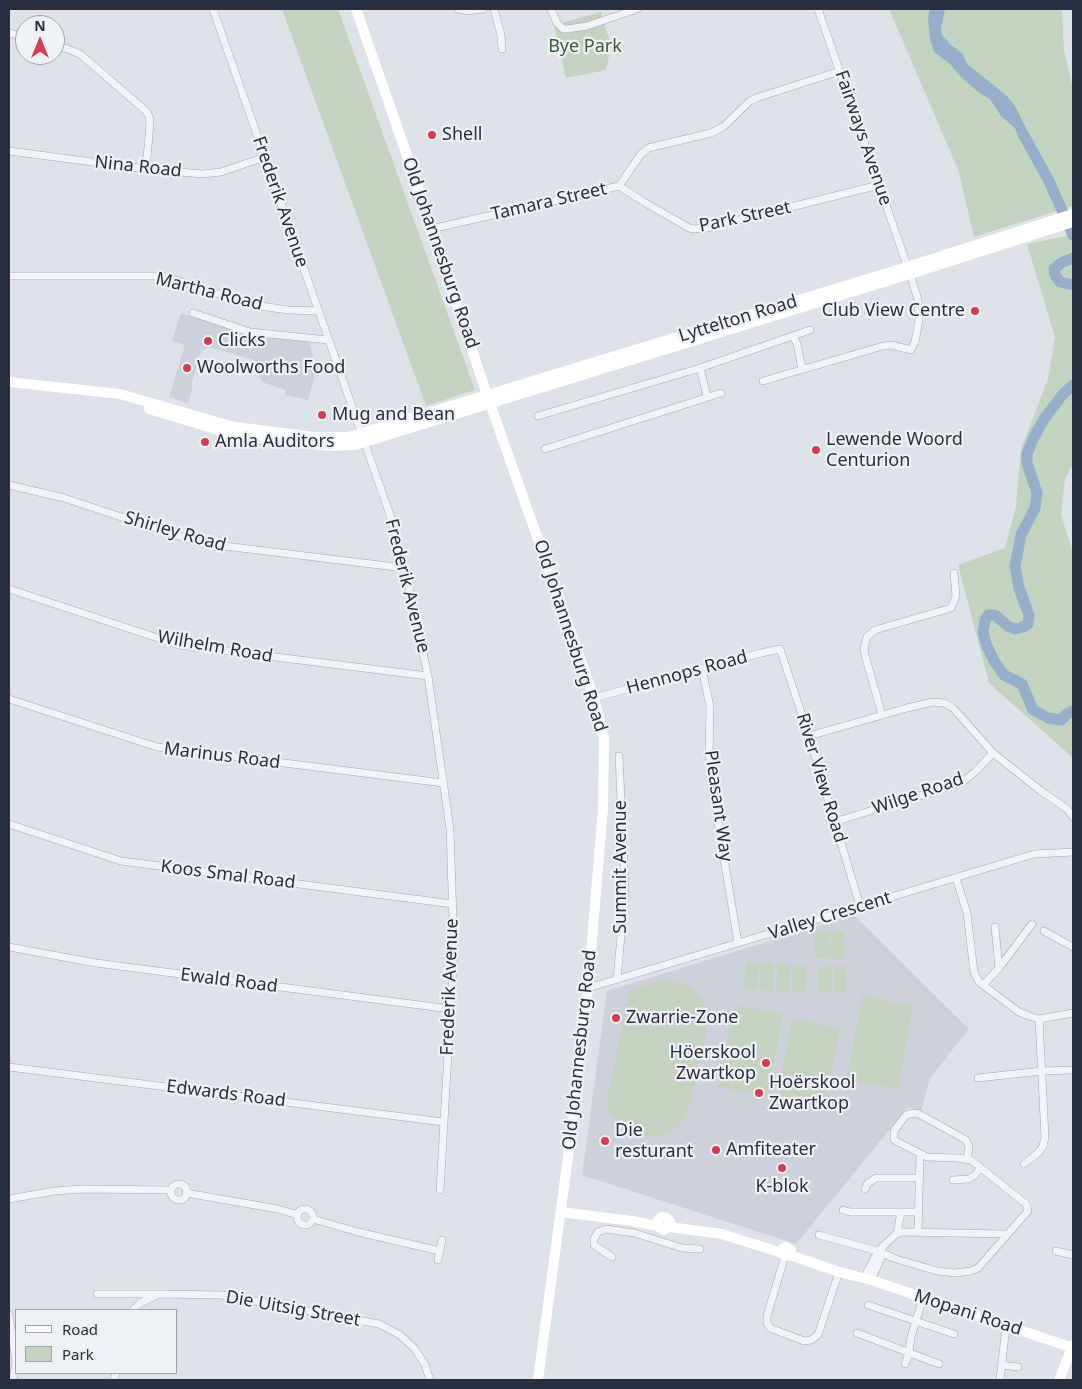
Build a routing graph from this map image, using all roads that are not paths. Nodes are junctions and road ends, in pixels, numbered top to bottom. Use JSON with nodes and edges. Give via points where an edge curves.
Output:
{"nodes":[{"id":1,"x":213,"y":9,"type":"edge"},
{"id":2,"x":356,"y":9,"type":"edge"},
{"id":3,"x":458,"y":9,"type":"edge"},
{"id":4,"x":483,"y":9,"type":"edge"},
{"id":5,"x":494,"y":9,"type":"edge"},
{"id":6,"x":551,"y":9,"type":"edge"},
{"id":7,"x":637,"y":9,"type":"edge"},
{"id":8,"x":818,"y":9,"type":"edge"},
{"id":9,"x":65,"y":48,"type":"edge"},
{"id":10,"x":502,"y":49,"type":"dead end"},
{"id":11,"x":840,"y":71,"type":"junction"},
{"id":12,"x":9,"y":151,"type":"edge"},
{"id":13,"x":265,"y":157,"type":"junction"},
{"id":14,"x":146,"y":169,"type":"junction"},
{"id":15,"x":879,"y":184,"type":"junction"},
{"id":16,"x":619,"y":186,"type":"junction"},
{"id":17,"x":1073,"y":214,"type":"edge"},
{"id":18,"x":1073,"y":222,"type":"edge"},
{"id":19,"x":1049,"y":226,"type":"junction"},
{"id":20,"x":431,"y":229,"type":"junction"},
{"id":21,"x":908,"y":270,"type":"junction"},
{"id":22,"x":9,"y":276,"type":"edge"},
{"id":23,"x":318,"y":311,"type":"junction"},
{"id":24,"x":193,"y":313,"type":"dead end"},
{"id":25,"x":810,"y":330,"type":"dead end"},
{"id":26,"x":793,"y":336,"type":"junction"},
{"id":27,"x":328,"y":340,"type":"junction"},
{"id":28,"x":700,"y":368,"type":"junction"},
{"id":29,"x":802,"y":369,"type":"junction"},
{"id":30,"x":763,"y":380,"type":"dead end"},
{"id":31,"x":9,"y":382,"type":"edge"},
{"id":32,"x":721,"y":392,"type":"dead end"},
{"id":33,"x":706,"y":396,"type":"junction"},
{"id":34,"x":489,"y":399,"type":"junction"},
{"id":35,"x":538,"y":416,"type":"dead end"},
{"id":36,"x":363,"y":438,"type":"junction"},
{"id":37,"x":545,"y":449,"type":"dead end"},
{"id":38,"x":9,"y":485,"type":"edge"},
{"id":39,"x":404,"y":568,"type":"junction"},
{"id":40,"x":954,"y":573,"type":"dead end"},
{"id":41,"x":9,"y":589,"type":"edge"},
{"id":42,"x":780,"y":650,"type":"joint"},
{"id":43,"x":702,"y":669,"type":"junction"},
{"id":44,"x":428,"y":676,"type":"junction"},
{"id":45,"x":594,"y":698,"type":"junction"},
{"id":46,"x":9,"y":699,"type":"edge"},
{"id":47,"x":882,"y":715,"type":"junction"},
{"id":48,"x":809,"y":736,"type":"junction"},
{"id":49,"x":993,"y":753,"type":"junction"},
{"id":50,"x":619,"y":756,"type":"dead end"},
{"id":51,"x":443,"y":783,"type":"junction"},
{"id":52,"x":1073,"y":818,"type":"edge"},
{"id":53,"x":834,"y":822,"type":"junction"},
{"id":54,"x":9,"y":824,"type":"edge"},
{"id":55,"x":1073,"y":852,"type":"edge"},
{"id":56,"x":956,"y":878,"type":"junction"},
{"id":57,"x":452,"y":904,"type":"junction"},
{"id":58,"x":860,"y":906,"type":"junction"},
{"id":59,"x":1032,"y":924,"type":"dead end"},
{"id":60,"x":995,"y":928,"type":"dead end"},
{"id":61,"x":1044,"y":931,"type":"dead end"},
{"id":62,"x":738,"y":943,"type":"junction"},
{"id":63,"x":9,"y":946,"type":"edge"},
{"id":64,"x":1073,"y":947,"type":"edge"},
{"id":65,"x":999,"y":968,"type":"junction"},
{"id":66,"x":617,"y":979,"type":"junction"},
{"id":67,"x":983,"y":984,"type":"junction"},
{"id":68,"x":588,"y":988,"type":"junction"},
{"id":69,"x":450,"y":1009,"type":"junction"},
{"id":70,"x":1073,"y":1013,"type":"edge"},
{"id":71,"x":1039,"y":1019,"type":"junction"},
{"id":72,"x":9,"y":1067,"type":"edge"},
{"id":73,"x":1073,"y":1070,"type":"edge"},
{"id":74,"x":1042,"y":1071,"type":"junction"},
{"id":75,"x":978,"y":1078,"type":"dead end"},
{"id":76,"x":443,"y":1122,"type":"junction"},
{"id":77,"x":920,"y":1154,"type":"junction"},
{"id":78,"x":967,"y":1160,"type":"junction"},
{"id":79,"x":1024,"y":1164,"type":"dead end"},
{"id":80,"x":980,"y":1168,"type":"junction"},
{"id":81,"x":919,"y":1178,"type":"junction"},
{"id":82,"x":953,"y":1180,"type":"dead end"},
{"id":83,"x":865,"y":1189,"type":"dead end"},
{"id":84,"x":440,"y":1190,"type":"dead end"},
{"id":85,"x":9,"y":1199,"type":"edge"},
{"id":86,"x":561,"y":1210,"type":"junction"},
{"id":87,"x":843,"y":1210,"type":"dead end"},
{"id":88,"x":901,"y":1212,"type":"junction"},
{"id":89,"x":918,"y":1212,"type":"junction"},
{"id":90,"x":593,"y":1216,"type":"junction"},
{"id":91,"x":664,"y":1226,"type":"junction"},
{"id":92,"x":918,"y":1232,"type":"junction"},
{"id":93,"x":897,"y":1234,"type":"junction"},
{"id":94,"x":1007,"y":1234,"type":"junction"},
{"id":95,"x":819,"y":1235,"type":"dead end"},
{"id":96,"x":442,"y":1240,"type":"dead end"},
{"id":97,"x":660,"y":1242,"type":"junction"},
{"id":98,"x":556,"y":1246,"type":"junction"},
{"id":99,"x":700,"y":1249,"type":"dead end"},
{"id":100,"x":440,"y":1251,"type":"junction"},
{"id":101,"x":881,"y":1251,"type":"junction"},
{"id":102,"x":1056,"y":1251,"type":"dead end"},
{"id":103,"x":786,"y":1252,"type":"junction"},
{"id":104,"x":1073,"y":1255,"type":"edge"},
{"id":105,"x":612,"y":1257,"type":"dead end"},
{"id":106,"x":438,"y":1260,"type":"dead end"},
{"id":107,"x":838,"y":1272,"type":"junction"},
{"id":108,"x":866,"y":1279,"type":"junction"},
{"id":109,"x":97,"y":1294,"type":"dead end"},
{"id":110,"x":159,"y":1294,"type":"junction"},
{"id":111,"x":923,"y":1298,"type":"junction"},
{"id":112,"x":868,"y":1305,"type":"dead end"},
{"id":113,"x":134,"y":1309,"type":"edge"},
{"id":114,"x":9,"y":1316,"type":"edge"},
{"id":115,"x":916,"y":1321,"type":"junction"},
{"id":116,"x":1006,"y":1326,"type":"junction"},
{"id":117,"x":10,"y":1329,"type":"edge"},
{"id":118,"x":857,"y":1333,"type":"dead end"},
{"id":119,"x":954,"y":1334,"type":"dead end"},
{"id":120,"x":1073,"y":1349,"type":"edge"},
{"id":121,"x":909,"y":1353,"type":"junction"},
{"id":122,"x":15,"y":1356,"type":"edge"},
{"id":123,"x":906,"y":1364,"type":"dead end"},
{"id":124,"x":938,"y":1364,"type":"dead end"},
{"id":125,"x":1001,"y":1365,"type":"junction"},
{"id":126,"x":1018,"y":1367,"type":"dead end"},
{"id":127,"x":430,"y":1380,"type":"edge"},
{"id":128,"x":538,"y":1380,"type":"edge"},
{"id":129,"x":1000,"y":1380,"type":"edge"},
{"id":130,"x":1058,"y":1380,"type":"edge"},
{"id":131,"x":1064,"y":1380,"type":"edge"}],
"edges":[{"from":1,"to":13,"type":"street","name":"Frederik Avenue"},
{"from":2,"to":20,"type":"main road","name":"Old Johannesburg Road"},
{"from":3,"to":4,"type":"street","via":[[473,12]]},
{"from":5,"to":10,"type":"street"},
{"from":6,"to":7,"type":"street","via":[[554,19],[563,29],[577,28]]},
{"from":8,"to":11,"type":"street","name":"Fairways Avenue"},
{"from":9,"to":14,"type":"street","via":[[80,54],[150,116]]},
{"from":11,"to":15,"type":"street","name":"Fairways Avenue"},
{"from":11,"to":16,"type":"street","name":"Tamara Street","via":[[756,98],[711,133],[648,148]]},
{"from":12,"to":14,"type":"street","name":"Nina Road"},
{"from":13,"to":14,"type":"street","name":"Nina Road","via":[[238,168],[207,174]]},
{"from":13,"to":23,"type":"street","name":"Frederik Avenue"},
{"from":15,"to":16,"type":"street","name":"Park Street","via":[[694,229]]},
{"from":15,"to":21,"type":"street","name":"Fairways Avenue"},
{"from":16,"to":20,"type":"street","name":"Tamara Street"},
{"from":17,"to":19,"type":"main road","name":"Lyttelton Road"},
{"from":18,"to":19,"type":"main road","name":"Lyttelton Road"},
{"from":19,"to":21,"type":"main road","name":"Lyttelton Road"},
{"from":20,"to":34,"type":"main road","name":"Old Johannesburg Road"},
{"from":21,"to":29,"type":"street","name":"Fairways Avenue","via":[[919,311],[911,350],[883,346]]},
{"from":21,"to":34,"type":"main road","name":"Lyttelton Road"},
{"from":22,"to":23,"type":"street","name":"Martha Road","via":[[157,276],[254,305]]},
{"from":23,"to":27,"type":"street","name":"Frederik Avenue"},
{"from":24,"to":27,"type":"street","via":[[250,332]]},
{"from":25,"to":26,"type":"street"},
{"from":26,"to":28,"type":"street"},
{"from":26,"to":29,"type":"street"},
{"from":27,"to":36,"type":"street","name":"Frederik Avenue"},
{"from":28,"to":33,"type":"street"},
{"from":28,"to":35,"type":"street"},
{"from":29,"to":30,"type":"street"},
{"from":31,"to":36,"type":"main road","name":"Lyttelton Road","via":[[127,396],[254,430],[326,438]]},
{"from":32,"to":33,"type":"street"},
{"from":33,"to":37,"type":"street"},
{"from":34,"to":36,"type":"main road","name":"Lyttelton Road"},
{"from":34,"to":45,"type":"main road","name":"Old Johannesburg Road"},
{"from":36,"to":39,"type":"street","name":"Frederik Avenue","via":[[390,514]]},
{"from":38,"to":39,"type":"street","name":"Shirley Road","via":[[53,495],[200,543]]},
{"from":39,"to":44,"type":"street","name":"Frederik Avenue"},
{"from":40,"to":47,"type":"street","via":[[956,596],[950,608],[875,630],[867,637],[865,655]]},
{"from":41,"to":44,"type":"street","name":"Wilhelm Road","via":[[179,645]]},
{"from":42,"to":43,"type":"street","name":"Hennops Road"},
{"from":42,"to":48,"type":"street","name":"River View Road"},
{"from":43,"to":45,"type":"street","name":"Hennops Road"},
{"from":43,"to":62,"type":"street","name":"Pleasant Way","via":[[710,706],[711,780]]},
{"from":44,"to":51,"type":"street","name":"Frederik Avenue"},
{"from":45,"to":68,"type":"main road","name":"Old Johannesburg Road","via":[[604,738],[604,785]]},
{"from":46,"to":51,"type":"street","name":"Marinus Road","via":[[157,747]]},
{"from":47,"to":48,"type":"street"},
{"from":47,"to":49,"type":"street","via":[[926,703],[944,703],[952,707]]},
{"from":48,"to":53,"type":"street","name":"River View Road"},
{"from":49,"to":52,"type":"street","via":[[1067,809]]},
{"from":49,"to":53,"type":"street","name":"Wilge Road","via":[[961,783]]},
{"from":50,"to":66,"type":"street","name":"Summit Avenue","via":[[624,890]]},
{"from":51,"to":57,"type":"street","name":"Frederik Avenue","via":[[450,829]]},
{"from":53,"to":58,"type":"street","name":"River View Road"},
{"from":54,"to":57,"type":"street","name":"Koos Smal Road","via":[[121,861]]},
{"from":55,"to":56,"type":"street","name":"Valley Crescent","via":[[1034,854]]},
{"from":56,"to":58,"type":"street","name":"Valley Crescent"},
{"from":56,"to":67,"type":"street","via":[[968,919],[975,976]]},
{"from":57,"to":69,"type":"street","name":"Frederik Avenue","via":[[454,951]]},
{"from":58,"to":62,"type":"street","name":"Valley Crescent"},
{"from":59,"to":65,"type":"street"},
{"from":60,"to":65,"type":"street"},
{"from":61,"to":64,"type":"street"},
{"from":62,"to":66,"type":"street","name":"Valley Crescent"},
{"from":63,"to":69,"type":"street","name":"Ewald Road","via":[[96,963]]},
{"from":65,"to":67,"type":"street"},
{"from":66,"to":68,"type":"street","name":"Valley Crescent"},
{"from":67,"to":71,"type":"street","via":[[1019,1012]]},
{"from":68,"to":86,"type":"main road","name":"Old Johannesburg Road"},
{"from":69,"to":76,"type":"street","name":"Frederik Avenue"},
{"from":70,"to":71,"type":"street"},
{"from":71,"to":74,"type":"street"},
{"from":72,"to":76,"type":"street","name":"Edwards Road"},
{"from":73,"to":74,"type":"street"},
{"from":74,"to":75,"type":"street"},
{"from":74,"to":79,"type":"street","via":[[1045,1137],[1039,1152]]},
{"from":76,"to":84,"type":"street","name":"Frederik Avenue"},
{"from":77,"to":78,"type":"street"},
{"from":77,"to":78,"type":"street","via":[[894,1140],[894,1131],[910,1113],[918,1114],[966,1140],[969,1147]]},
{"from":77,"to":81,"type":"street"},
{"from":78,"to":80,"type":"street"},
{"from":80,"to":82,"type":"street","via":[[969,1180]]},
{"from":80,"to":94,"type":"street","via":[[1028,1208]]},
{"from":81,"to":83,"type":"street","via":[[876,1178]]},
{"from":81,"to":89,"type":"street"},
{"from":85,"to":100,"type":"street","via":[[82,1189],[171,1190],[177,1199],[182,1199],[186,1193],[278,1209],[298,1215],[298,1221],[304,1225],[313,1219]]},
{"from":86,"to":90,"type":"main road","name":"Mopani Road"},
{"from":86,"to":91,"type":"main road","name":"Mopani Road"},
{"from":86,"to":98,"type":"main road","name":"Old Johannesburg Road"},
{"from":87,"to":88,"type":"street"},
{"from":88,"to":89,"type":"street"},
{"from":88,"to":93,"type":"street"},
{"from":89,"to":92,"type":"street"},
{"from":90,"to":91,"type":"main road","name":"Mopani Road"},
{"from":90,"to":98,"type":"main road","via":[[568,1220]]},
{"from":91,"to":97,"type":"street"},
{"from":91,"to":103,"type":"main road","name":"Mopani Road","via":[[722,1234]]},
{"from":92,"to":93,"type":"street"},
{"from":92,"to":94,"type":"street"},
{"from":93,"to":101,"type":"street"},
{"from":94,"to":101,"type":"street","via":[[972,1271],[937,1271]]},
{"from":95,"to":101,"type":"street"},
{"from":96,"to":100,"type":"street"},
{"from":97,"to":99,"type":"street"},
{"from":97,"to":105,"type":"street","via":[[634,1233],[602,1230],[595,1236],[594,1245]]},
{"from":98,"to":128,"type":"main road","name":"Old Johannesburg Road"},
{"from":100,"to":106,"type":"street"},
{"from":101,"to":108,"type":"street"},
{"from":102,"to":104,"type":"street"},
{"from":103,"to":107,"type":"main road","name":"Mopani Road"},
{"from":103,"to":107,"type":"street","via":[[767,1316],[770,1328],[804,1341],[818,1335]]},
{"from":103,"to":108,"type":"main road","name":"Mopani Road"},
{"from":107,"to":108,"type":"main road","name":"Mopani Road"},
{"from":108,"to":111,"type":"main road","name":"Mopani Road"},
{"from":109,"to":110,"type":"street"},
{"from":110,"to":113,"type":"street","name":"Die Uitsig Street","via":[[140,1302]]},
{"from":110,"to":127,"type":"street","name":"Die Uitsig Street","via":[[222,1295],[379,1324],[400,1335],[415,1349]]},
{"from":111,"to":115,"type":"street"},
{"from":111,"to":116,"type":"main road","name":"Mopani Road"},
{"from":112,"to":115,"type":"street"},
{"from":114,"to":117,"type":"street"},
{"from":115,"to":119,"type":"street"},
{"from":115,"to":121,"type":"street"},
{"from":116,"to":120,"type":"main road","name":"Mopani Road"},
{"from":116,"to":125,"type":"street"},
{"from":117,"to":122,"type":"street"},
{"from":118,"to":121,"type":"street"},
{"from":120,"to":130,"type":"main road"},
{"from":120,"to":131,"type":"main road"},
{"from":121,"to":123,"type":"street"},
{"from":121,"to":124,"type":"street"},
{"from":125,"to":126,"type":"street"},
{"from":125,"to":129,"type":"street"}]}
